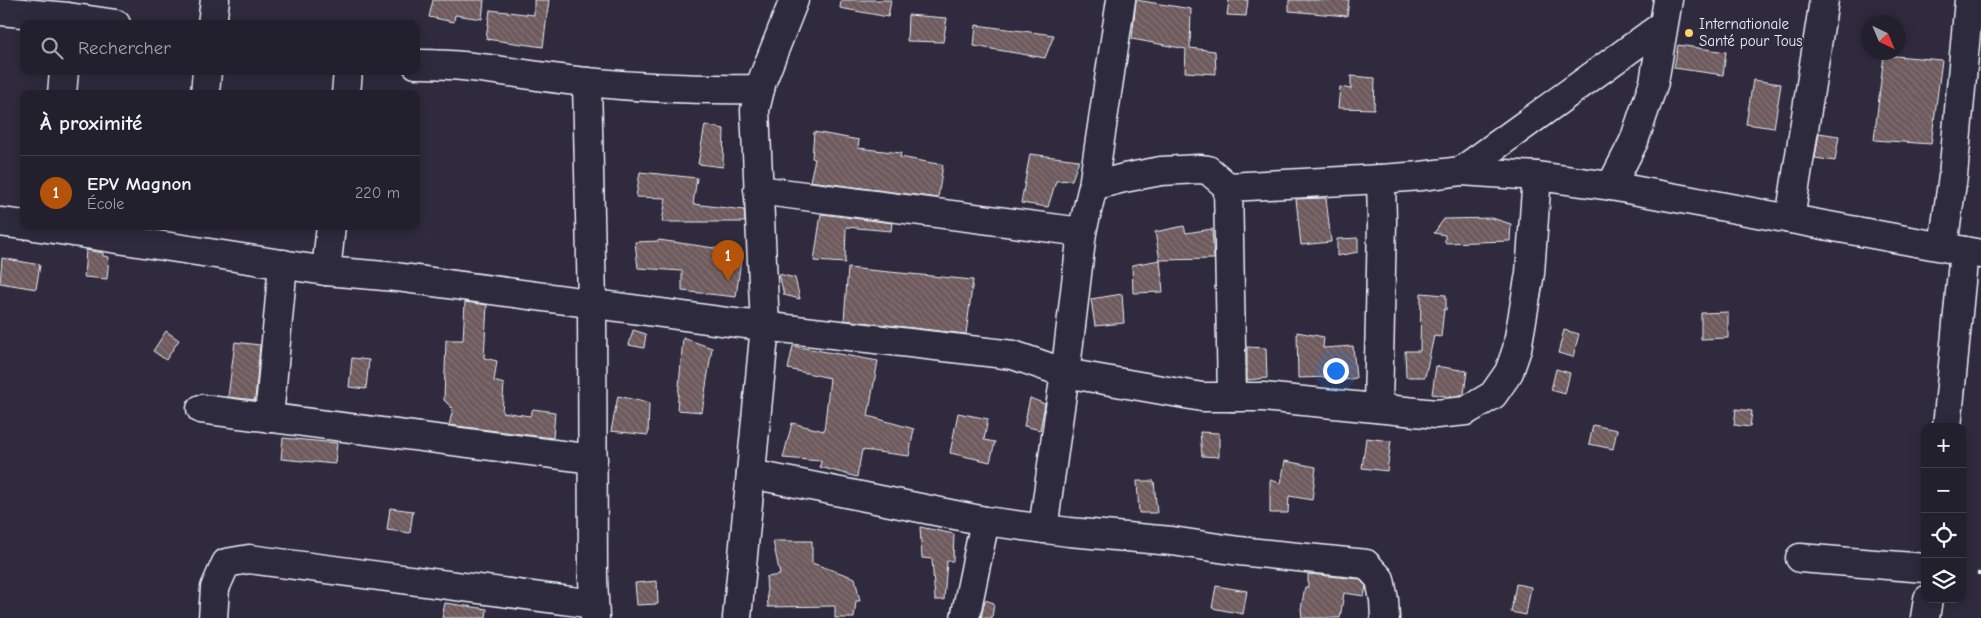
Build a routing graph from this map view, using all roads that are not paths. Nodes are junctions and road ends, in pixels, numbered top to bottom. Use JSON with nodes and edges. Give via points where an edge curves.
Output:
{"nodes":[{"id":1,"x":215,"y":0,"type":"edge"},
{"id":2,"x":794,"y":0,"type":"edge"},
{"id":3,"x":1121,"y":0,"type":"edge"},
{"id":4,"x":1824,"y":0,"type":"edge"},
{"id":5,"x":1969,"y":0,"type":"edge"},
{"id":6,"x":0,"y":10,"type":"edge"},
{"id":7,"x":1665,"y":13,"type":"edge"},
{"id":8,"x":69,"y":14,"type":"edge"},
{"id":9,"x":97,"y":20,"type":"edge"},
{"id":10,"x":212,"y":20,"type":"edge"},
{"id":11,"x":420,"y":64,"type":"edge"},
{"id":12,"x":64,"y":75,"type":"edge"},
{"id":13,"x":206,"y":75,"type":"edge"},
{"id":14,"x":348,"y":75,"type":"edge"},
{"id":15,"x":587,"y":82,"type":"junction"},
{"id":16,"x":760,"y":89,"type":"junction"},
{"id":17,"x":62,"y":90,"type":"edge"},
{"id":18,"x":205,"y":90,"type":"edge"},
{"id":19,"x":346,"y":90,"type":"edge"},
{"id":20,"x":1461,"y":171,"type":"junction"},
{"id":21,"x":1537,"y":176,"type":"junction"},
{"id":22,"x":1381,"y":179,"type":"junction"},
{"id":23,"x":1093,"y":186,"type":"junction"},
{"id":24,"x":1612,"y":186,"type":"junction"},
{"id":25,"x":1228,"y":187,"type":"junction"},
{"id":26,"x":758,"y":190,"type":"junction"},
{"id":27,"x":1790,"y":219,"type":"junction"},
{"id":28,"x":0,"y":222,"type":"edge"},
{"id":29,"x":20,"y":224,"type":"edge"},
{"id":30,"x":84,"y":230,"type":"edge"},
{"id":31,"x":331,"y":230,"type":"edge"},
{"id":32,"x":1082,"y":232,"type":"junction"},
{"id":33,"x":189,"y":238,"type":"edge"},
{"id":34,"x":1963,"y":251,"type":"edge"},
{"id":35,"x":283,"y":264,"type":"junction"},
{"id":36,"x":326,"y":271,"type":"junction"},
{"id":37,"x":592,"y":304,"type":"junction"},
{"id":38,"x":765,"y":326,"type":"junction"},
{"id":39,"x":1065,"y":373,"type":"junction"},
{"id":40,"x":1232,"y":397,"type":"junction"},
{"id":41,"x":1378,"y":408,"type":"junction"},
{"id":42,"x":201,"y":409,"type":"dead end"},
{"id":43,"x":269,"y":418,"type":"junction"},
{"id":44,"x":1947,"y":423,"type":"edge"},
{"id":45,"x":593,"y":459,"type":"junction"},
{"id":46,"x":751,"y":474,"type":"junction"},
{"id":47,"x":985,"y":521,"type":"junction"},
{"id":48,"x":1043,"y":529,"type":"junction"},
{"id":49,"x":1800,"y":558,"type":"dead end"},
{"id":50,"x":1921,"y":568,"type":"edge"},
{"id":51,"x":1927,"y":603,"type":"edge"},
{"id":52,"x":595,"y":611,"type":"edge"},
{"id":53,"x":213,"y":618,"type":"edge"},
{"id":54,"x":738,"y":618,"type":"edge"},
{"id":55,"x":965,"y":618,"type":"edge"},
{"id":56,"x":1385,"y":618,"type":"edge"},
{"id":57,"x":1925,"y":618,"type":"edge"}],
"edges":[{"from":1,"to":10,"type":"street"},
{"from":2,"to":16,"type":"street"},
{"from":3,"to":23,"type":"street"},
{"from":4,"to":27,"type":"street"},
{"from":5,"to":34,"type":"street","via":[[1953,176]]},
{"from":6,"to":8,"type":"street"},
{"from":7,"to":20,"type":"street"},
{"from":7,"to":24,"type":"street","via":[[1654,82],[1634,141]]},
{"from":8,"to":9,"type":"street"},
{"from":11,"to":15,"type":"street"},
{"from":12,"to":17,"type":"street"},
{"from":13,"to":18,"type":"street"},
{"from":14,"to":19,"type":"street"},
{"from":15,"to":16,"type":"street","via":[[703,90]]},
{"from":15,"to":37,"type":"street"},
{"from":16,"to":26,"type":"street","via":[[755,110]]},
{"from":20,"to":21,"type":"street"},
{"from":20,"to":22,"type":"street"},
{"from":21,"to":24,"type":"street"},
{"from":21,"to":41,"type":"street","via":[[1530,273],[1517,348],[1509,372],[1493,395],[1466,411],[1436,414]]},
{"from":22,"to":25,"type":"street"},
{"from":22,"to":41,"type":"street"},
{"from":23,"to":25,"type":"street","via":[[1161,172],[1199,169],[1208,170]]},
{"from":23,"to":32,"type":"street"},
{"from":24,"to":27,"type":"street"},
{"from":25,"to":40,"type":"street"},
{"from":26,"to":32,"type":"street"},
{"from":26,"to":38,"type":"street"},
{"from":27,"to":34,"type":"street"},
{"from":28,"to":29,"type":"street"},
{"from":30,"to":33,"type":"street"},
{"from":31,"to":36,"type":"street"},
{"from":32,"to":39,"type":"street"},
{"from":33,"to":35,"type":"street"},
{"from":34,"to":44,"type":"street"},
{"from":35,"to":36,"type":"street"},
{"from":35,"to":43,"type":"street"},
{"from":36,"to":37,"type":"street","via":[[396,277]]},
{"from":37,"to":38,"type":"street"},
{"from":37,"to":45,"type":"street"},
{"from":38,"to":39,"type":"street","via":[[1013,355]]},
{"from":38,"to":46,"type":"street"},
{"from":39,"to":40,"type":"street","via":[[1202,397]]},
{"from":39,"to":48,"type":"street"},
{"from":40,"to":41,"type":"street"},
{"from":42,"to":43,"type":"street"},
{"from":43,"to":45,"type":"street"},
{"from":45,"to":52,"type":"street"},
{"from":46,"to":47,"type":"street"},
{"from":46,"to":54,"type":"street"},
{"from":47,"to":48,"type":"street"},
{"from":47,"to":55,"type":"street"},
{"from":48,"to":56,"type":"street","via":[[1366,564],[1380,579]]},
{"from":49,"to":50,"type":"street"},
{"from":51,"to":57,"type":"street"},
{"from":52,"to":53,"type":"street","via":[[249,560],[226,563],[215,588]]}]}
